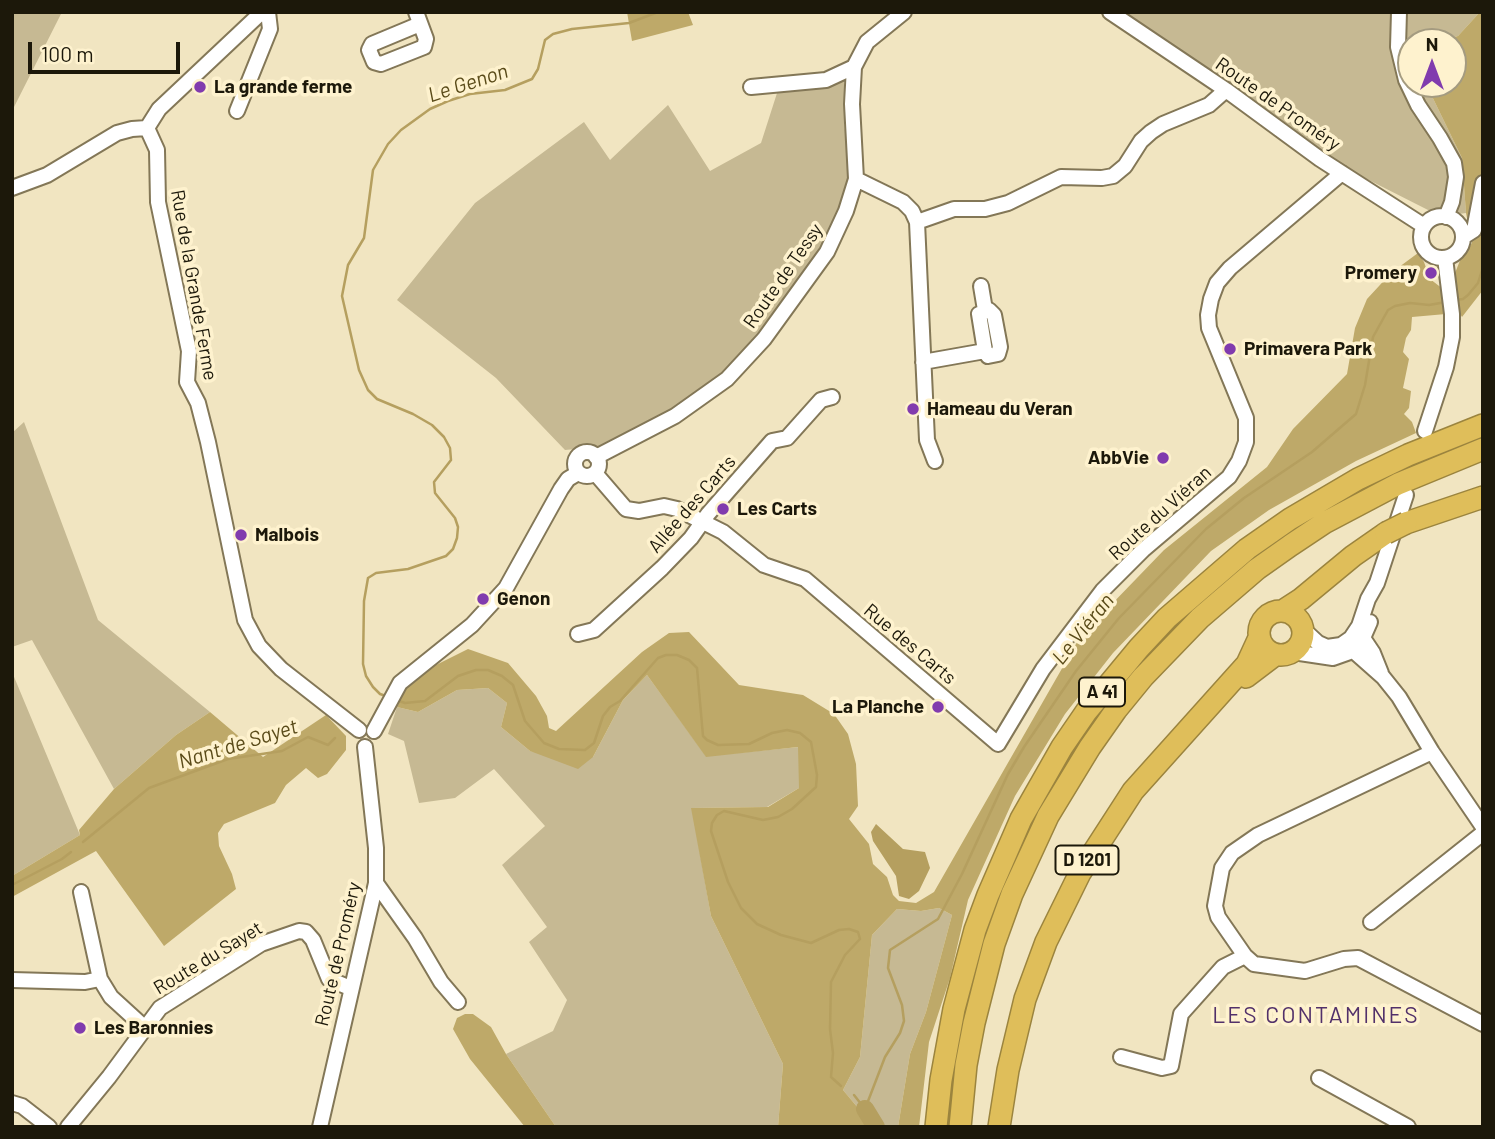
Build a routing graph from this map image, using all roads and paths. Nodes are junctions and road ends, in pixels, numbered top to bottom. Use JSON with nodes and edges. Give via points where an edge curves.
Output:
{"nodes":[{"id":1,"x":262,"y":12,"type":"edge"},
{"id":2,"x":268,"y":12,"type":"edge"},
{"id":3,"x":904,"y":12,"type":"edge"},
{"id":4,"x":1110,"y":12,"type":"edge"},
{"id":5,"x":1399,"y":12,"type":"edge"},
{"id":6,"x":854,"y":67,"type":"junction"},
{"id":7,"x":751,"y":87,"type":"dead end"},
{"id":8,"x":1226,"y":90,"type":"junction"},
{"id":9,"x":237,"y":111,"type":"dead end"},
{"id":10,"x":147,"y":128,"type":"junction"},
{"id":11,"x":1342,"y":173,"type":"junction"},
{"id":12,"x":856,"y":178,"type":"junction"},
{"id":13,"x":1483,"y":183,"type":"edge"},
{"id":14,"x":12,"y":188,"type":"edge"},
{"id":15,"x":1446,"y":217,"type":"junction"},
{"id":16,"x":916,"y":222,"type":"junction"},
{"id":17,"x":1424,"y":226,"type":"junction"},
{"id":18,"x":1463,"y":237,"type":"junction"},
{"id":19,"x":1445,"y":258,"type":"junction"},
{"id":20,"x":981,"y":286,"type":"dead end"},
{"id":21,"x":923,"y":362,"type":"junction"},
{"id":22,"x":832,"y":397,"type":"dead end"},
{"id":23,"x":1483,"y":425,"type":"edge"},
{"id":24,"x":1425,"y":431,"type":"dead end"},
{"id":25,"x":1483,"y":449,"type":"edge"},
{"id":26,"x":596,"y":457,"type":"junction"},
{"id":27,"x":935,"y":461,"type":"dead end"},
{"id":28,"x":578,"y":473,"type":"junction"},
{"id":29,"x":595,"y":473,"type":"junction"},
{"id":30,"x":1406,"y":495,"type":"dead end"},
{"id":31,"x":1483,"y":497,"type":"edge"},
{"id":32,"x":702,"y":522,"type":"junction"},
{"id":33,"x":1342,"y":564,"type":"junction"},
{"id":34,"x":1284,"y":610,"type":"junction"},
{"id":35,"x":1303,"y":628,"type":"junction"},
{"id":36,"x":578,"y":634,"type":"dead end"},
{"id":37,"x":1259,"y":638,"type":"junction"},
{"id":38,"x":1356,"y":641,"type":"junction"},
{"id":39,"x":1284,"y":653,"type":"junction"},
{"id":40,"x":366,"y":730,"type":"junction"},
{"id":41,"x":998,"y":744,"type":"joint"},
{"id":42,"x":1432,"y":752,"type":"junction"},
{"id":43,"x":1483,"y":827,"type":"edge"},
{"id":44,"x":1483,"y":833,"type":"edge"},
{"id":45,"x":376,"y":883,"type":"junction"},
{"id":46,"x":82,"y":892,"type":"dead end"},
{"id":47,"x":1371,"y":922,"type":"dead end"},
{"id":48,"x":1245,"y":956,"type":"junction"},
{"id":49,"x":100,"y":979,"type":"junction"},
{"id":50,"x":12,"y":980,"type":"edge"},
{"id":51,"x":350,"y":988,"type":"junction"},
{"id":52,"x":458,"y":1002,"type":"dead end"},
{"id":53,"x":1483,"y":1024,"type":"edge"},
{"id":54,"x":145,"y":1028,"type":"junction"},
{"id":55,"x":1121,"y":1057,"type":"dead end"},
{"id":56,"x":1319,"y":1078,"type":"dead end"},
{"id":57,"x":12,"y":1103,"type":"edge"},
{"id":58,"x":49,"y":1127,"type":"edge"},
{"id":59,"x":68,"y":1127,"type":"edge"},
{"id":60,"x":320,"y":1127,"type":"edge"},
{"id":61,"x":936,"y":1127,"type":"edge"},
{"id":62,"x":960,"y":1127,"type":"edge"},
{"id":63,"x":999,"y":1127,"type":"edge"},
{"id":64,"x":1008,"y":1127,"type":"edge"},
{"id":65,"x":1408,"y":1127,"type":"edge"}],
"edges":[{"from":1,"to":10,"type":"street","via":[[159,109]]},
{"from":2,"to":9,"type":"street","via":[[270,29]]},
{"from":3,"to":6,"type":"street","name":"Route de Tessy","via":[[867,42]]},
{"from":4,"to":8,"type":"street","name":"Route de Proméry"},
{"from":5,"to":15,"type":"street","via":[[1398,47],[1406,80],[1454,163],[1456,177]]},
{"from":6,"to":7,"type":"street","via":[[825,80]]},
{"from":6,"to":12,"type":"street","name":"Route de Tessy"},
{"from":8,"to":11,"type":"street","name":"Route de Proméry"},
{"from":8,"to":16,"type":"street","via":[[1212,104],[1151,132],[1113,176],[1061,177],[1008,203],[954,209]]},
{"from":10,"to":14,"type":"street","via":[[122,131],[47,175]]},
{"from":10,"to":40,"type":"street","name":"Rue de la Grande Ferme","via":[[157,150],[158,201],[189,351],[187,382],[208,442],[245,620],[259,646],[281,669]]},
{"from":11,"to":17,"type":"street","name":"Route de Proméry"},
{"from":11,"to":41,"type":"street","name":"Route du Viéran","via":[[1230,268],[1211,299],[1209,328],[1247,418],[1239,461],[1229,477],[1103,590],[1043,669]]},
{"from":12,"to":16,"type":"street","via":[[903,202]]},
{"from":12,"to":26,"type":"street","name":"Route de Tessy","via":[[827,252],[746,359],[694,404]]},
{"from":13,"to":18,"type":"street","via":[[1474,230]]},
{"from":15,"to":17,"type":"street","via":[[1434,218]]},
{"from":15,"to":18,"type":"street","via":[[1460,226]]},
{"from":16,"to":21,"type":"street"},
{"from":17,"to":19,"type":"street","via":[[1423,246],[1432,256]]},
{"from":18,"to":19,"type":"street","via":[[1458,251]]},
{"from":19,"to":24,"type":"street","via":[[1451,343]]},
{"from":20,"to":21,"type":"street","via":[[985,310],[994,315],[1001,351],[992,356],[985,351]]},
{"from":21,"to":27,"type":"street","via":[[927,440]]},
{"from":22,"to":32,"type":"street","name":"Allée des Carts","via":[[821,400],[787,438],[772,441]]},
{"from":23,"to":61,"type":"highway","number":"A 41","via":[[1358,479],[1247,549],[1167,618],[1086,712],[1031,801],[975,930],[954,1009]]},
{"from":25,"to":62,"type":"highway","number":"A 41","via":[[1398,484],[1324,523],[1257,569],[1199,618],[1116,710],[1048,816],[1012,894],[974,1023]]},
{"from":26,"to":28,"type":"street","via":[[589,452],[580,454],[575,461]]},
{"from":26,"to":29,"type":"street"},
{"from":28,"to":29,"type":"street","via":[[585,477]]},
{"from":28,"to":40,"type":"street","via":[[561,489],[499,597],[419,667]]},
{"from":29,"to":32,"type":"street","name":"Rue des Carts","via":[[626,509],[639,512],[670,506]]},
{"from":30,"to":38,"type":"street"},
{"from":31,"to":33,"type":"highway","number":"D 1201","bridge":true,"via":[[1406,523]]},
{"from":32,"to":36,"type":"street","name":"Allée des Carts","via":[[662,568],[594,630]]},
{"from":32,"to":41,"type":"street","name":"Rue des Carts","via":[[727,534],[764,565],[811,584]]},
{"from":33,"to":34,"type":"highway","number":"D 1201"},
{"from":33,"to":35,"type":"highway","number":"D 1201","via":[[1311,604]]},
{"from":34,"to":35,"type":"highway","via":[[1295,615]]},
{"from":34,"to":37,"type":"highway","number":"D 1201","via":[[1265,618]]},
{"from":35,"to":38,"type":"street","via":[[1327,647]]},
{"from":35,"to":39,"type":"highway","number":"D 1201","via":[[1300,645]]},
{"from":37,"to":39,"type":"highway","via":[[1266,649]]},
{"from":37,"to":63,"type":"highway","number":"D 1201","via":[[1247,664],[1133,791],[1080,873],[1046,942],[1025,999]]},
{"from":38,"to":39,"type":"street","via":[[1339,656],[1328,658]]},
{"from":38,"to":42,"type":"street","via":[[1404,704]]},
{"from":39,"to":64,"type":"highway","number":"D 1201","via":[[1249,674],[1156,776],[1085,881],[1054,945],[1031,1012]]},
{"from":40,"to":45,"type":"street","name":"Route de Proméry","via":[[376,740],[365,747]]},
{"from":42,"to":43,"type":"street"},
{"from":42,"to":48,"type":"street","via":[[1258,835],[1232,853],[1222,868],[1215,906],[1217,917]]},
{"from":44,"to":47,"type":"street"},
{"from":45,"to":51,"type":"street","name":"Route de Proméry"},
{"from":45,"to":52,"type":"street"},
{"from":46,"to":49,"type":"street"},
{"from":48,"to":53,"type":"street","via":[[1261,966],[1298,971],[1358,958]]},
{"from":48,"to":55,"type":"street","via":[[1223,967],[1181,1014],[1171,1066],[1162,1068]]},
{"from":49,"to":50,"type":"street"},
{"from":49,"to":54,"type":"street","via":[[111,997]]},
{"from":51,"to":54,"type":"street","name":"Route du Sayet","via":[[328,979],[312,937],[299,931],[261,944],[208,976],[165,1004]]},
{"from":51,"to":60,"type":"street","name":"Route de Proméry"},
{"from":54,"to":59,"type":"street","name":"Route du Sayet"},
{"from":56,"to":65,"type":"street"},
{"from":57,"to":58,"type":"street"}]}
